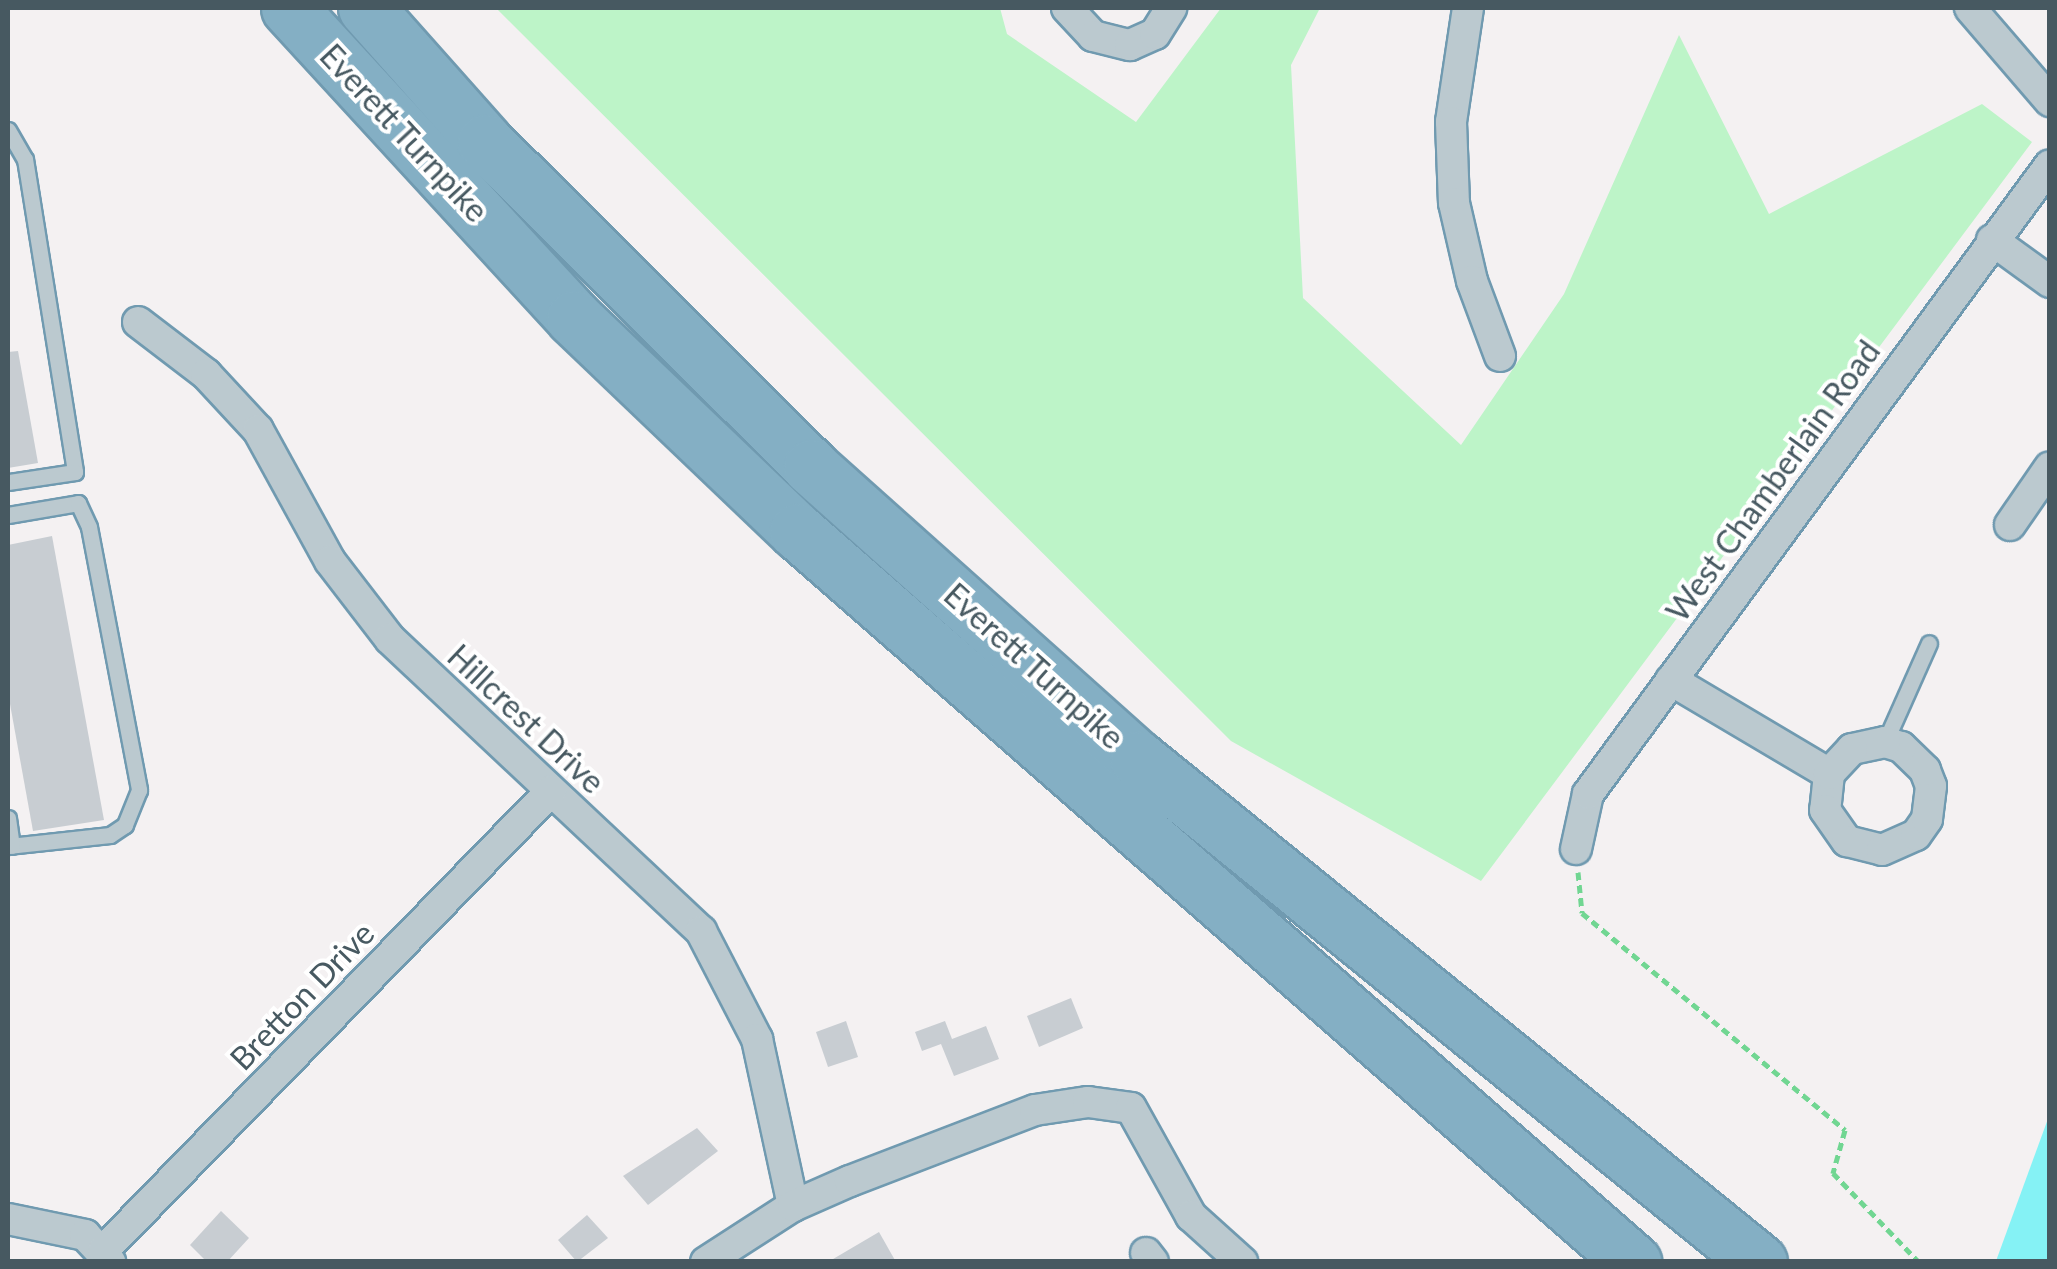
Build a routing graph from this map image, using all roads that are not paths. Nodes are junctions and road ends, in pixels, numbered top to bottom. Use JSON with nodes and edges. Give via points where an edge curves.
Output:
{"nodes":[{"id":1,"x":289,"y":8,"type":"edge"},
{"id":2,"x":366,"y":8,"type":"edge"},
{"id":3,"x":1067,"y":8,"type":"edge"},
{"id":4,"x":1171,"y":8,"type":"edge"},
{"id":5,"x":1468,"y":8,"type":"edge"},
{"id":6,"x":1970,"y":8,"type":"edge"},
{"id":7,"x":2050,"y":102,"type":"edge"},
{"id":8,"x":8,"y":130,"type":"edge"},
{"id":9,"x":2050,"y":165,"type":"edge"},
{"id":10,"x":1992,"y":240,"type":"junction"},
{"id":11,"x":2050,"y":282,"type":"edge"},
{"id":12,"x":138,"y":322,"type":"dead end"},
{"id":13,"x":1500,"y":356,"type":"dead end"},
{"id":14,"x":2050,"y":467,"type":"edge"},
{"id":15,"x":74,"y":472,"type":"junction"},
{"id":16,"x":8,"y":482,"type":"edge"},
{"id":17,"x":78,"y":504,"type":"junction"},
{"id":18,"x":8,"y":515,"type":"edge"},
{"id":19,"x":2010,"y":525,"type":"dead end"},
{"id":20,"x":1929,"y":643,"type":"dead end"},
{"id":21,"x":1671,"y":680,"type":"junction"},
{"id":22,"x":1884,"y":742,"type":"junction"},
{"id":23,"x":1829,"y":774,"type":"junction"},
{"id":24,"x":551,"y":791,"type":"junction"},
{"id":25,"x":8,"y":818,"type":"edge"},
{"id":26,"x":10,"y":846,"type":"edge"},
{"id":27,"x":1576,"y":850,"type":"road end"},
{"id":28,"x":793,"y":1206,"type":"junction"},
{"id":29,"x":8,"y":1219,"type":"edge"},
{"id":30,"x":107,"y":1256,"type":"edge"},
{"id":31,"x":706,"y":1262,"type":"edge"},
{"id":32,"x":1242,"y":1262,"type":"edge"},
{"id":33,"x":1634,"y":1262,"type":"edge"},
{"id":34,"x":1759,"y":1262,"type":"edge"}],
"edges":[{"from":1,"to":33,"type":"highway","name":"Everett Turnpike","via":[[574,318],[782,518]]},
{"from":2,"to":34,"type":"highway","name":"Everett Turnpike","via":[[485,142],[811,467],[1138,759]]},
{"from":3,"to":4,"type":"street","via":[[1093,36],[1130,45],[1156,34]]},
{"from":5,"to":13,"type":"street","via":[[1451,122],[1454,203],[1468,268]]},
{"from":6,"to":7,"type":"street"},
{"from":8,"to":15,"type":"lane","via":[[25,159]]},
{"from":9,"to":10,"type":"street","name":"West Chamberlain Road"},
{"from":10,"to":11,"type":"street"},
{"from":10,"to":21,"type":"street","name":"West Chamberlain Road"},
{"from":12,"to":24,"type":"street","name":"Hillcrest Drive","via":[[206,374],[258,430],[368,616]]},
{"from":14,"to":19,"type":"street"},
{"from":15,"to":16,"type":"lane"},
{"from":15,"to":17,"type":"lane"},
{"from":17,"to":18,"type":"lane"},
{"from":17,"to":26,"type":"lane","via":[[89,527],[139,790],[125,825],[110,834]]},
{"from":20,"to":22,"type":"lane"},
{"from":21,"to":23,"type":"street"},
{"from":21,"to":27,"type":"street","name":"West Chamberlain Road","via":[[1588,794]]},
{"from":22,"to":23,"type":"street","via":[[1852,749]]},
{"from":22,"to":23,"type":"street","via":[[1915,756],[1931,786],[1927,819],[1900,845],[1882,850],[1846,841],[1825,810]]},
{"from":24,"to":28,"type":"street","name":"Hillcrest Drive","via":[[681,910],[718,957],[757,1039]]},
{"from":24,"to":30,"type":"street","name":"Bretton Drive"},
{"from":25,"to":26,"type":"lane"},
{"from":28,"to":31,"type":"street"},
{"from":28,"to":32,"type":"street","via":[[1036,1110],[1088,1102],[1131,1108],[1192,1216]]},
{"from":29,"to":30,"type":"street","via":[[64,1226]]}]}
